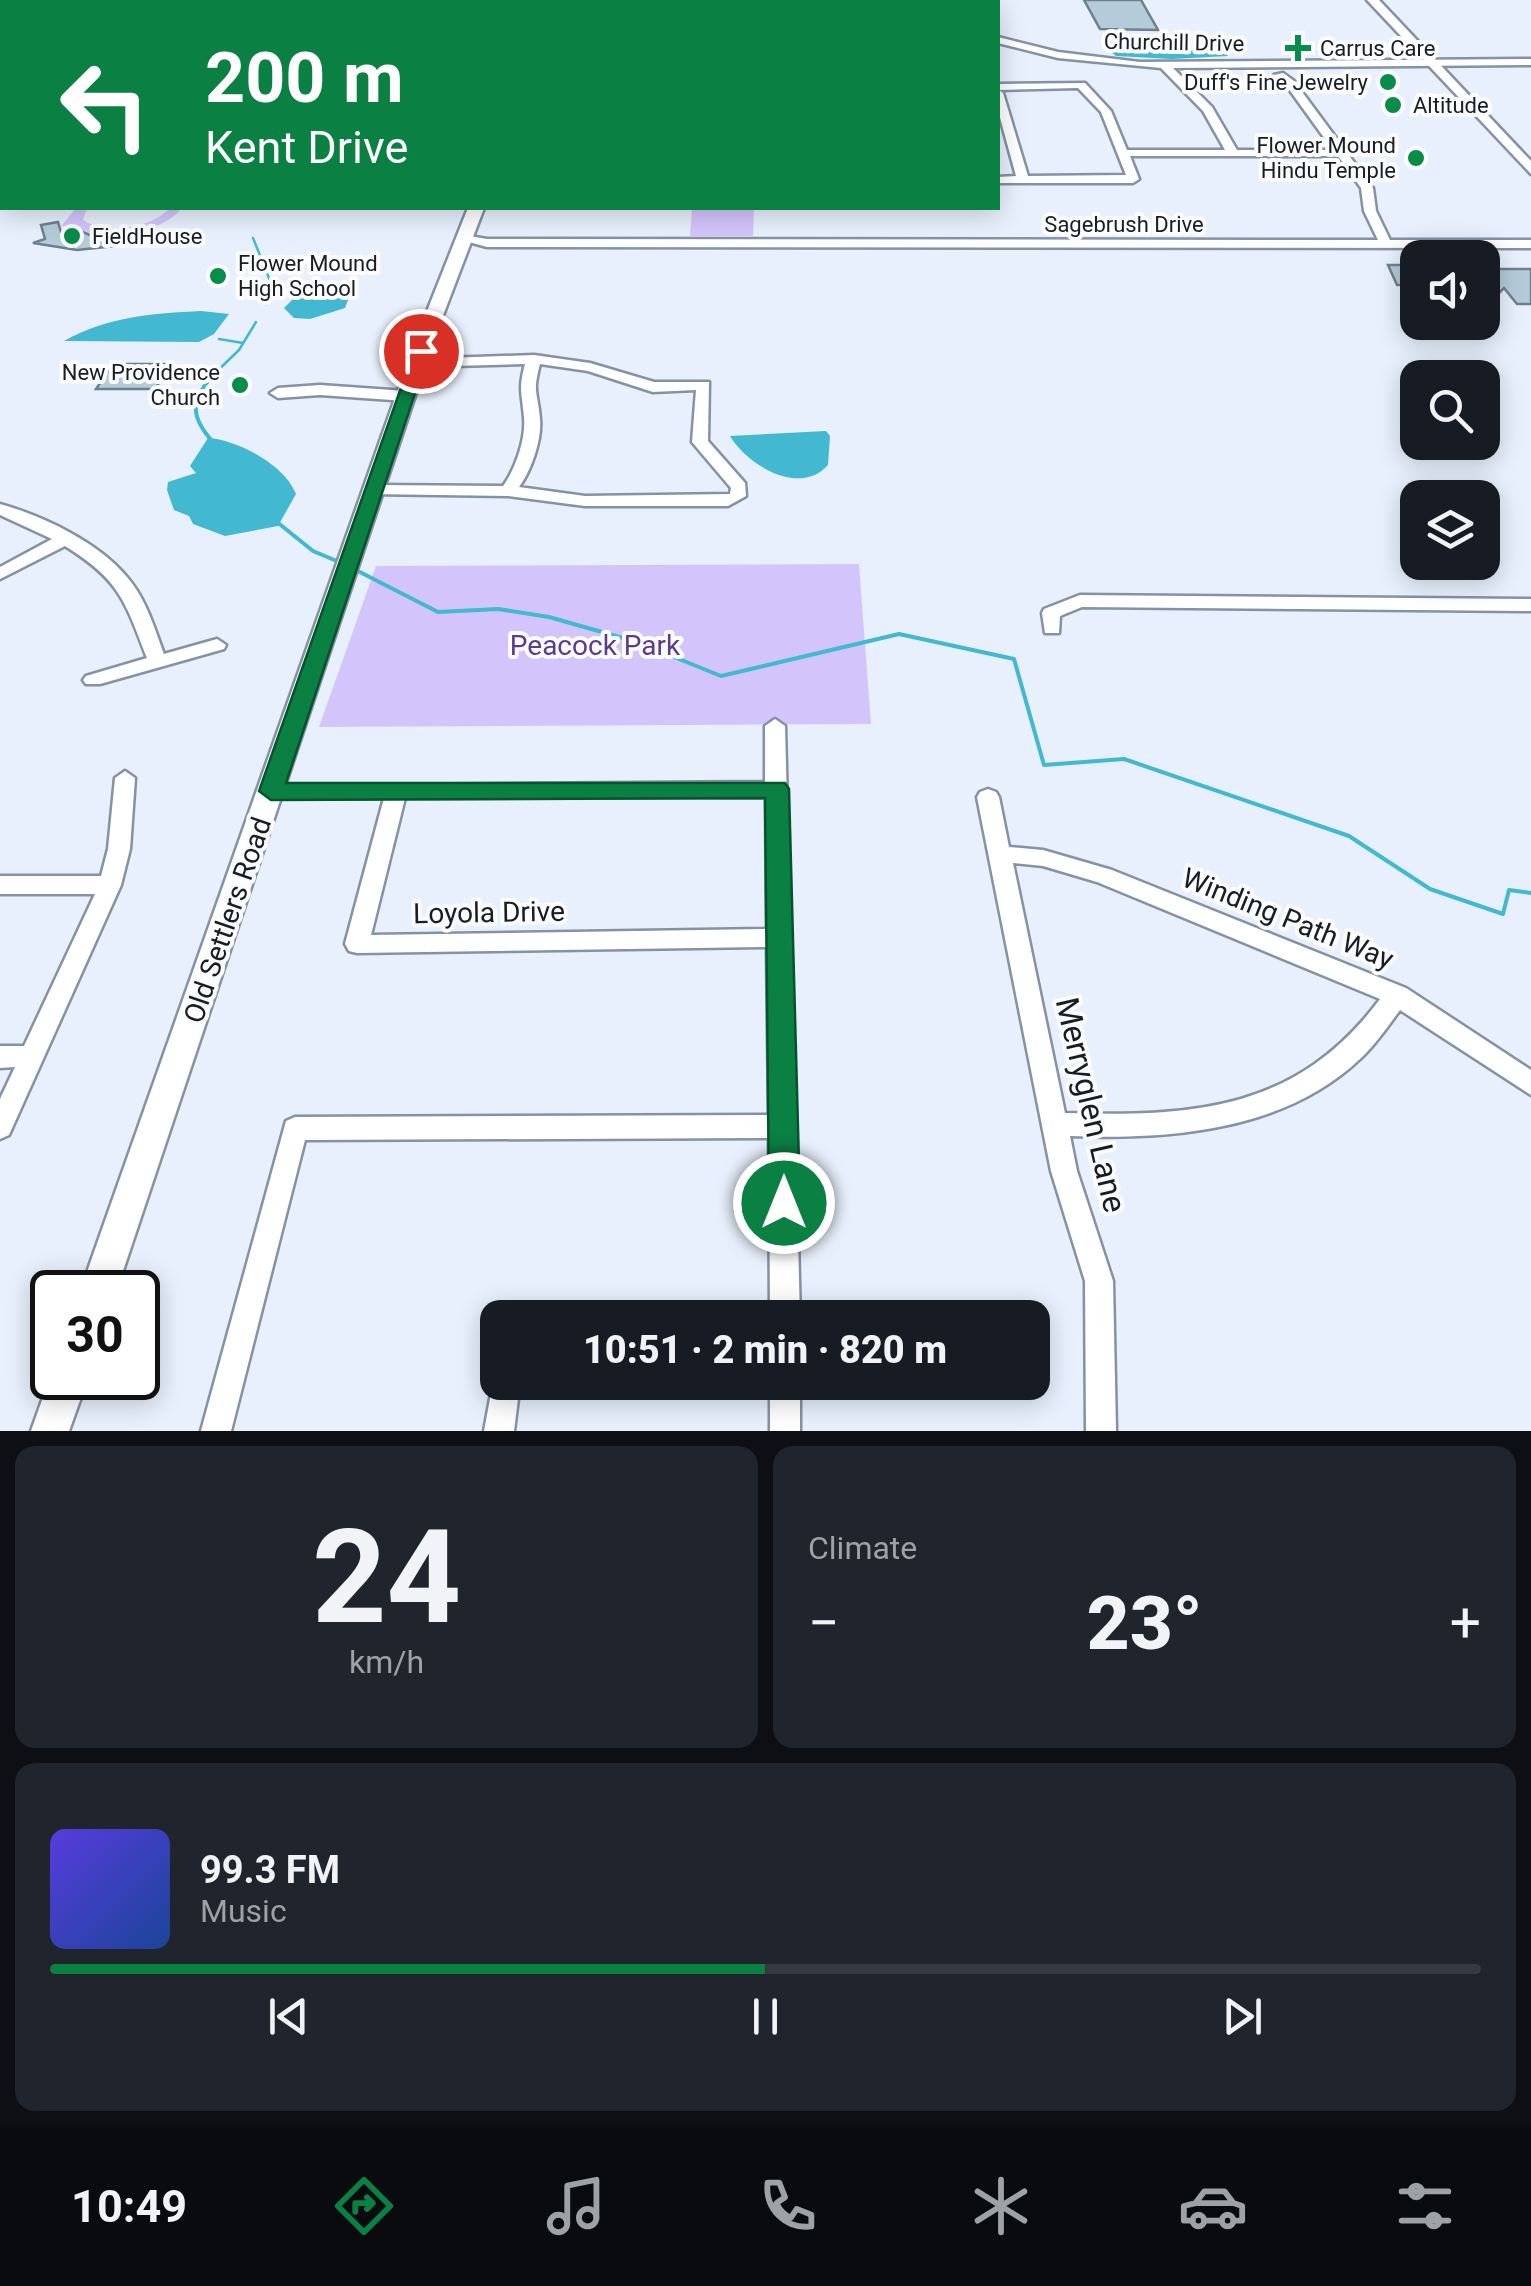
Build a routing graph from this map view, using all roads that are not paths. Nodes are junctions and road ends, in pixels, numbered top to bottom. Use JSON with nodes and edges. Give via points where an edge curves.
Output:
{"nodes":[{"id":1,"x":1374,"y":0,"type":"edge"},
{"id":2,"x":1387,"y":7,"type":"edge"},
{"id":3,"x":1000,"y":41,"type":"edge"},
{"id":4,"x":1011,"y":45,"type":"junction"},
{"id":5,"x":1000,"y":48,"type":"edge"},
{"id":6,"x":1438,"y":62,"type":"junction"},
{"id":7,"x":1531,"y":62,"type":"edge"},
{"id":8,"x":1165,"y":66,"type":"junction"},
{"id":9,"x":1279,"y":75,"type":"dead end"},
{"id":10,"x":1000,"y":90,"type":"edge"},
{"id":11,"x":1000,"y":97,"type":"edge"},
{"id":12,"x":1507,"y":144,"type":"junction"},
{"id":13,"x":1527,"y":148,"type":"edge"},
{"id":14,"x":1124,"y":153,"type":"junction"},
{"id":15,"x":1233,"y":153,"type":"junction"},
{"id":16,"x":1344,"y":153,"type":"junction"},
{"id":17,"x":1531,"y":170,"type":"edge"},
{"id":18,"x":1000,"y":180,"type":"edge"},
{"id":19,"x":1023,"y":180,"type":"junction"},
{"id":20,"x":475,"y":210,"type":"edge"},
{"id":21,"x":1484,"y":239,"type":"junction"},
{"id":22,"x":464,"y":240,"type":"junction"},
{"id":23,"x":1477,"y":240,"type":"edge"},
{"id":24,"x":1384,"y":242,"type":"junction"},
{"id":25,"x":1400,"y":242,"type":"edge"},
{"id":26,"x":1531,"y":242,"type":"edge"},
{"id":27,"x":1500,"y":243,"type":"edge"},
{"id":28,"x":534,"y":359,"type":"junction"},
{"id":29,"x":417,"y":362,"type":"junction"},
{"id":30,"x":278,"y":393,"type":"dead end"},
{"id":31,"x":406,"y":396,"type":"junction"},
{"id":32,"x":374,"y":490,"type":"junction"},
{"id":33,"x":508,"y":491,"type":"junction"},
{"id":34,"x":0,"y":509,"type":"edge"},
{"id":35,"x":65,"y":539,"type":"junction"},
{"id":36,"x":0,"y":574,"type":"edge"},
{"id":37,"x":1531,"y":604,"type":"edge"},
{"id":38,"x":1052,"y":629,"type":"dead end"},
{"id":39,"x":217,"y":645,"type":"dead end"},
{"id":40,"x":158,"y":662,"type":"junction"},
{"id":41,"x":94,"y":680,"type":"dead end"},
{"id":42,"x":775,"y":726,"type":"dead end"},
{"id":43,"x":125,"y":778,"type":"dead end"},
{"id":44,"x":776,"y":789,"type":"junction"},
{"id":45,"x":271,"y":791,"type":"junction"},
{"id":46,"x":396,"y":791,"type":"junction"},
{"id":47,"x":988,"y":797,"type":"dead end"},
{"id":48,"x":1002,"y":854,"type":"junction"},
{"id":49,"x":0,"y":885,"type":"edge"},
{"id":50,"x":110,"y":885,"type":"junction"},
{"id":51,"x":780,"y":938,"type":"junction"},
{"id":52,"x":1397,"y":995,"type":"junction"},
{"id":53,"x":31,"y":1056,"type":"junction"},
{"id":54,"x":0,"y":1057,"type":"edge"},
{"id":55,"x":1531,"y":1084,"type":"edge"},
{"id":56,"x":1055,"y":1124,"type":"junction"},
{"id":57,"x":0,"y":1126,"type":"edge"},
{"id":58,"x":784,"y":1126,"type":"junction"},
{"id":59,"x":106,"y":1270,"type":"edge"},
{"id":60,"x":784,"y":1300,"type":"edge"},
{"id":61,"x":61,"y":1400,"type":"edge"},
{"id":62,"x":503,"y":1400,"type":"edge"},
{"id":63,"x":785,"y":1400,"type":"edge"},
{"id":64,"x":50,"y":1431,"type":"edge"},
{"id":65,"x":216,"y":1431,"type":"edge"},
{"id":66,"x":499,"y":1431,"type":"edge"},
{"id":67,"x":785,"y":1431,"type":"edge"},
{"id":68,"x":1102,"y":1431,"type":"edge"}],
"edges":[{"from":1,"to":2,"type":"main road"},
{"from":2,"to":6,"type":"main road"},
{"from":2,"to":6,"type":"main road"},
{"from":3,"to":4,"type":"street","name":"Churchill Drive"},
{"from":4,"to":5,"type":"street"},
{"from":4,"to":8,"type":"street","name":"Churchill Drive"},
{"from":6,"to":7,"type":"street","name":"Churchill Drive"},
{"from":6,"to":8,"type":"street","name":"Churchill Drive"},
{"from":6,"to":12,"type":"main road"},
{"from":6,"to":13,"type":"main road"},
{"from":8,"to":15,"type":"street","via":[[1208,108]]},
{"from":9,"to":16,"type":"street"},
{"from":10,"to":14,"type":"street","via":[[1082,85],[1106,111]]},
{"from":11,"to":19,"type":"street"},
{"from":12,"to":13,"type":"main road"},
{"from":12,"to":17,"type":"main road"},
{"from":14,"to":15,"type":"street"},
{"from":14,"to":19,"type":"street","via":[[1133,179]]},
{"from":15,"to":16,"type":"street"},
{"from":16,"to":24,"type":"street","via":[[1367,188]]},
{"from":18,"to":19,"type":"street"},
{"from":20,"to":22,"type":"main road","name":"Old Settlers Road"},
{"from":21,"to":23,"type":"street"},
{"from":21,"to":24,"type":"street","name":"Sagebrush Drive"},
{"from":21,"to":26,"type":"street","name":"Sagebrush Drive"},
{"from":22,"to":24,"type":"street","name":"Sagebrush Drive"},
{"from":22,"to":29,"type":"main road","name":"Old Settlers Road"},
{"from":24,"to":25,"type":"street","name":"Sagebrush Drive"},
{"from":26,"to":27,"type":"street","name":"Sagebrush Drive"},
{"from":28,"to":29,"type":"street"},
{"from":28,"to":33,"type":"street","via":[[526,388],[534,422],[520,474]]},
{"from":28,"to":33,"type":"street","via":[[590,367],[652,387],[704,385],[700,442],[739,487],[738,496],[585,500]]},
{"from":29,"to":31,"type":"main road","name":"Old Settlers Road"},
{"from":30,"to":31,"type":"street"},
{"from":31,"to":32,"type":"main road","name":"Old Settlers Road"},
{"from":32,"to":33,"type":"street"},
{"from":32,"to":45,"type":"main road","name":"Old Settlers Road"},
{"from":34,"to":35,"type":"street"},
{"from":35,"to":36,"type":"street"},
{"from":35,"to":40,"type":"street","via":[[131,594]]},
{"from":37,"to":38,"type":"street","via":[[1080,601],[1051,613]]},
{"from":39,"to":40,"type":"street"},
{"from":40,"to":41,"type":"street"},
{"from":42,"to":44,"type":"street"},
{"from":43,"to":50,"type":"street"},
{"from":44,"to":46,"type":"street"},
{"from":44,"to":51,"type":"street"},
{"from":45,"to":46,"type":"street"},
{"from":45,"to":59,"type":"main road","name":"Old Settlers Road"},
{"from":46,"to":51,"type":"street","name":"Loyola Drive","via":[[357,944]]},
{"from":47,"to":48,"type":"street","name":"Merryglen Lane"},
{"from":48,"to":52,"type":"street","name":"Winding Path Way","via":[[1104,876]]},
{"from":48,"to":56,"type":"street","name":"Merryglen Lane"},
{"from":49,"to":50,"type":"street"},
{"from":50,"to":53,"type":"street"},
{"from":51,"to":58,"type":"street"},
{"from":52,"to":55,"type":"street","name":"Winding Path Way"},
{"from":52,"to":56,"type":"street","via":[[1350,1054],[1315,1079],[1232,1116],[1138,1128]]},
{"from":53,"to":54,"type":"street"},
{"from":53,"to":57,"type":"street"},
{"from":56,"to":68,"type":"street","name":"Merryglen Lane","via":[[1098,1281]]},
{"from":58,"to":60,"type":"street"},
{"from":58,"to":65,"type":"street","via":[[295,1129]]},
{"from":61,"to":64,"type":"main road"},
{"from":62,"to":66,"type":"street"},
{"from":63,"to":67,"type":"street"}]}
